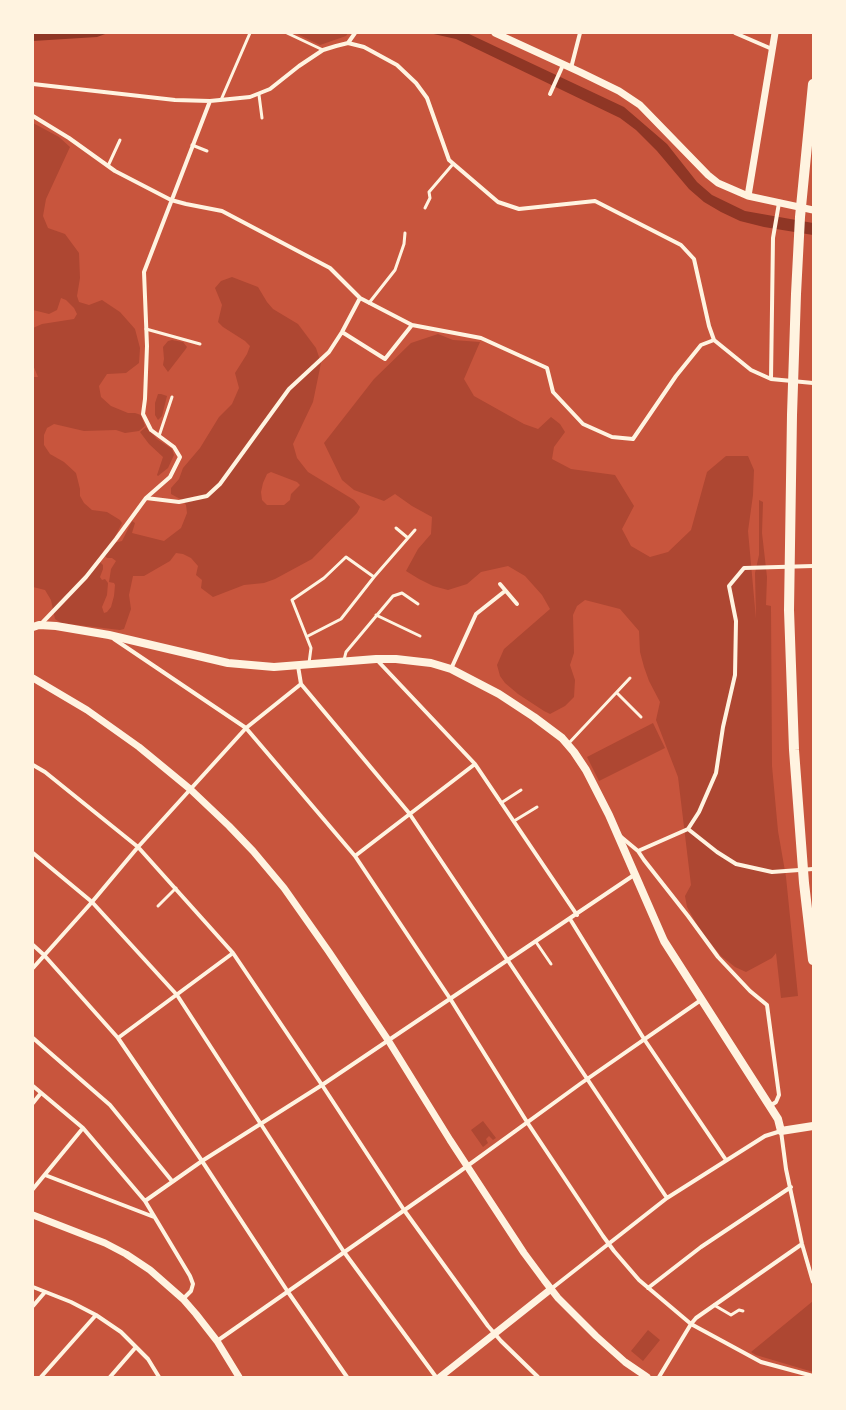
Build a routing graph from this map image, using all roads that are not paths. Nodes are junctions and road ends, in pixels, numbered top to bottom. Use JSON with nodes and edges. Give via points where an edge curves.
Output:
{"nodes":[{"id":1,"x":250,"y":33,"type":"edge"},
{"id":2,"x":287,"y":33,"type":"edge"},
{"id":3,"x":354,"y":33,"type":"edge"},
{"id":4,"x":495,"y":33,"type":"edge"},
{"id":5,"x":580,"y":33,"type":"edge"},
{"id":6,"x":735,"y":33,"type":"edge"},
{"id":7,"x":774,"y":33,"type":"edge"},
{"id":8,"x":348,"y":43,"type":"junction"},
{"id":9,"x":772,"y":49,"type":"junction"},
{"id":10,"x":323,"y":50,"type":"junction"},
{"id":11,"x":562,"y":68,"type":"junction"},
{"id":12,"x":571,"y":68,"type":"junction"},
{"id":13,"x":33,"y":84,"type":"edge"},
{"id":14,"x":813,"y":84,"type":"edge"},
{"id":15,"x":550,"y":93,"type":"dead end"},
{"id":16,"x":258,"y":95,"type":"junction"},
{"id":17,"x":221,"y":100,"type":"junction"},
{"id":18,"x":210,"y":101,"type":"junction"},
{"id":19,"x":33,"y":116,"type":"edge"},
{"id":20,"x":262,"y":118,"type":"dead end"},
{"id":21,"x":120,"y":140,"type":"dead end"},
{"id":22,"x":192,"y":146,"type":"junction"},
{"id":23,"x":207,"y":152,"type":"dead end"},
{"id":24,"x":453,"y":164,"type":"junction"},
{"id":25,"x":108,"y":166,"type":"junction"},
{"id":26,"x":748,"y":196,"type":"junction"},
{"id":27,"x":171,"y":200,"type":"junction"},
{"id":28,"x":779,"y":203,"type":"junction"},
{"id":29,"x":425,"y":208,"type":"dead end"},
{"id":30,"x":813,"y":210,"type":"edge"},
{"id":31,"x":405,"y":233,"type":"dead end"},
{"id":32,"x":360,"y":298,"type":"junction"},
{"id":33,"x":369,"y":303,"type":"junction"},
{"id":34,"x":412,"y":325,"type":"junction"},
{"id":35,"x":146,"y":329,"type":"junction"},
{"id":36,"x":342,"y":332,"type":"junction"},
{"id":37,"x":714,"y":340,"type":"junction"},
{"id":38,"x":200,"y":344,"type":"dead end"},
{"id":39,"x":771,"y":379,"type":"junction"},
{"id":40,"x":813,"y":383,"type":"edge"},
{"id":41,"x":172,"y":397,"type":"dead end"},
{"id":42,"x":159,"y":436,"type":"junction"},
{"id":43,"x":146,"y":498,"type":"junction"},
{"id":44,"x":396,"y":528,"type":"dead end"},
{"id":45,"x":415,"y":530,"type":"dead end"},
{"id":46,"x":408,"y":538,"type":"junction"},
{"id":47,"x":813,"y":566,"type":"edge"},
{"id":48,"x":374,"y":577,"type":"junction"},
{"id":49,"x":500,"y":584,"type":"dead end"},
{"id":50,"x":505,"y":591,"type":"junction"},
{"id":51,"x":418,"y":604,"type":"dead end"},
{"id":52,"x":517,"y":604,"type":"dead end"},
{"id":53,"x":376,"y":615,"type":"junction"},
{"id":54,"x":36,"y":626,"type":"edge"},
{"id":55,"x":109,"y":635,"type":"junction"},
{"id":56,"x":308,"y":636,"type":"junction"},
{"id":57,"x":420,"y":636,"type":"dead end"},
{"id":58,"x":376,"y":659,"type":"junction"},
{"id":59,"x":344,"y":662,"type":"junction"},
{"id":60,"x":309,"y":665,"type":"junction"},
{"id":61,"x":298,"y":666,"type":"junction"},
{"id":62,"x":451,"y":669,"type":"junction"},
{"id":63,"x":33,"y":678,"type":"edge"},
{"id":64,"x":630,"y":678,"type":"dead end"},
{"id":65,"x":301,"y":684,"type":"junction"},
{"id":66,"x":616,"y":693,"type":"junction"},
{"id":67,"x":641,"y":717,"type":"dead end"},
{"id":68,"x":246,"y":728,"type":"junction"},
{"id":69,"x":568,"y":744,"type":"junction"},
{"id":70,"x":475,"y":764,"type":"junction"},
{"id":71,"x":33,"y":765,"type":"edge"},
{"id":72,"x":190,"y":789,"type":"junction"},
{"id":73,"x":521,"y":790,"type":"dead end"},
{"id":74,"x":501,"y":803,"type":"junction"},
{"id":75,"x":537,"y":807,"type":"dead end"},
{"id":76,"x":409,"y":813,"type":"junction"},
{"id":77,"x":514,"y":821,"type":"junction"},
{"id":78,"x":688,"y":829,"type":"junction"},
{"id":79,"x":616,"y":831,"type":"junction"},
{"id":80,"x":138,"y":847,"type":"junction"},
{"id":81,"x":638,"y":851,"type":"junction"},
{"id":82,"x":33,"y":853,"type":"edge"},
{"id":83,"x":355,"y":856,"type":"junction"},
{"id":84,"x":813,"y":869,"type":"edge"},
{"id":85,"x":634,"y":875,"type":"junction"},
{"id":86,"x":176,"y":888,"type":"junction"},
{"id":87,"x":92,"y":902,"type":"junction"},
{"id":88,"x":158,"y":906,"type":"dead end"},
{"id":89,"x":577,"y":915,"type":"junction"},
{"id":90,"x":570,"y":919,"type":"junction"},
{"id":91,"x":536,"y":942,"type":"junction"},
{"id":92,"x":33,"y":945,"type":"edge"},
{"id":93,"x":233,"y":953,"type":"junction"},
{"id":94,"x":44,"y":955,"type":"junction"},
{"id":95,"x":813,"y":960,"type":"edge"},
{"id":96,"x":508,"y":961,"type":"junction"},
{"id":97,"x":551,"y":964,"type":"dead end"},
{"id":98,"x":33,"y":968,"type":"edge"},
{"id":99,"x":176,"y":995,"type":"junction"},
{"id":100,"x":450,"y":1000,"type":"junction"},
{"id":101,"x":700,"y":1000,"type":"junction"},
{"id":102,"x":33,"y":1038,"type":"edge"},
{"id":103,"x":118,"y":1038,"type":"junction"},
{"id":104,"x":644,"y":1039,"type":"junction"},
{"id":105,"x":388,"y":1040,"type":"junction"},
{"id":106,"x":587,"y":1079,"type":"junction"},
{"id":107,"x":322,"y":1085,"type":"junction"},
{"id":108,"x":33,"y":1086,"type":"edge"},
{"id":109,"x":41,"y":1093,"type":"junction"},
{"id":110,"x":33,"y":1102,"type":"edge"},
{"id":111,"x":770,"y":1106,"type":"junction"},
{"id":112,"x":527,"y":1122,"type":"junction"},
{"id":113,"x":262,"y":1124,"type":"junction"},
{"id":114,"x":813,"y":1126,"type":"edge"},
{"id":115,"x":83,"y":1128,"type":"junction"},
{"id":116,"x":781,"y":1131,"type":"junction"},
{"id":117,"x":726,"y":1160,"type":"junction"},
{"id":118,"x":202,"y":1161,"type":"junction"},
{"id":119,"x":467,"y":1166,"type":"junction"},
{"id":120,"x":45,"y":1175,"type":"junction"},
{"id":121,"x":172,"y":1181,"type":"junction"},
{"id":122,"x":791,"y":1187,"type":"junction"},
{"id":123,"x":33,"y":1189,"type":"edge"},
{"id":124,"x":666,"y":1198,"type":"junction"},
{"id":125,"x":145,"y":1201,"type":"junction"},
{"id":126,"x":404,"y":1210,"type":"junction"},
{"id":127,"x":33,"y":1215,"type":"edge"},
{"id":128,"x":154,"y":1217,"type":"junction"},
{"id":129,"x":608,"y":1244,"type":"junction"},
{"id":130,"x":802,"y":1244,"type":"junction"},
{"id":131,"x":344,"y":1252,"type":"junction"},
{"id":132,"x":813,"y":1282,"type":"edge"},
{"id":133,"x":33,"y":1287,"type":"edge"},
{"id":134,"x":648,"y":1288,"type":"junction"},
{"id":135,"x":551,"y":1289,"type":"junction"},
{"id":136,"x":45,"y":1292,"type":"junction"},
{"id":137,"x":288,"y":1292,"type":"junction"},
{"id":138,"x":183,"y":1299,"type":"junction"},
{"id":139,"x":714,"y":1305,"type":"junction"},
{"id":140,"x":33,"y":1306,"type":"edge"},
{"id":141,"x":743,"y":1311,"type":"dead end"},
{"id":142,"x":96,"y":1315,"type":"junction"},
{"id":143,"x":691,"y":1324,"type":"junction"},
{"id":144,"x":494,"y":1333,"type":"junction"},
{"id":145,"x":217,"y":1341,"type":"junction"},
{"id":146,"x":136,"y":1347,"type":"junction"},
{"id":147,"x":813,"y":1376,"type":"edge"},
{"id":148,"x":41,"y":1377,"type":"edge"},
{"id":149,"x":110,"y":1377,"type":"edge"},
{"id":150,"x":159,"y":1377,"type":"edge"},
{"id":151,"x":239,"y":1377,"type":"edge"},
{"id":152,"x":347,"y":1377,"type":"edge"},
{"id":153,"x":436,"y":1377,"type":"edge"},
{"id":154,"x":440,"y":1377,"type":"edge"},
{"id":155,"x":538,"y":1377,"type":"edge"},
{"id":156,"x":647,"y":1377,"type":"edge"},
{"id":157,"x":659,"y":1377,"type":"edge"}],
"edges":[{"from":1,"to":17,"type":"lane"},
{"from":2,"to":10,"type":"lane"},
{"from":3,"to":8,"type":"street"},
{"from":4,"to":11,"type":"street"},
{"from":5,"to":12,"type":"street"},
{"from":6,"to":9,"type":"street"},
{"from":7,"to":9,"type":"street"},
{"from":8,"to":10,"type":"street"},
{"from":8,"to":24,"type":"street","via":[[364,47],[397,65],[416,83],[426,98],[449,160]]},
{"from":9,"to":26,"type":"street"},
{"from":10,"to":16,"type":"street","via":[[276,85]]},
{"from":11,"to":12,"type":"street"},
{"from":11,"to":15,"type":"street"},
{"from":12,"to":26,"type":"street","via":[[619,91],[640,105],[708,175],[718,183]]},
{"from":13,"to":18,"type":"street","via":[[175,100]]},
{"from":14,"to":95,"type":"highway","via":[[800,217],[796,294],[789,610],[804,883]]},
{"from":16,"to":17,"type":"street"},
{"from":16,"to":20,"type":"lane"},
{"from":17,"to":18,"type":"street"},
{"from":18,"to":22,"type":"street"},
{"from":19,"to":25,"type":"street"},
{"from":21,"to":25,"type":"lane"},
{"from":22,"to":23,"type":"lane"},
{"from":22,"to":27,"type":"street"},
{"from":24,"to":29,"type":"lane","via":[[429,192],[430,198]]},
{"from":24,"to":37,"type":"street","via":[[498,202],[512,207],[519,209],[595,201],[681,245],[694,259]]},
{"from":25,"to":27,"type":"street"},
{"from":26,"to":28,"type":"street"},
{"from":27,"to":32,"type":"street","via":[[222,211],[330,268]]},
{"from":27,"to":35,"type":"street","via":[[144,272]]},
{"from":28,"to":30,"type":"street"},
{"from":28,"to":39,"type":"street","via":[[773,238]]},
{"from":31,"to":33,"type":"lane","via":[[395,270]]},
{"from":32,"to":33,"type":"street"},
{"from":32,"to":36,"type":"street"},
{"from":33,"to":34,"type":"street"},
{"from":34,"to":36,"type":"street","via":[[385,359]]},
{"from":34,"to":37,"type":"street","via":[[480,338],[546,368],[552,392],[583,424],[612,437],[633,439],[676,376],[701,346]]},
{"from":35,"to":38,"type":"lane"},
{"from":35,"to":42,"type":"street","via":[[146,399],[143,414],[151,430]]},
{"from":36,"to":43,"type":"street","via":[[322,359],[289,389],[220,484],[207,496],[179,502]]},
{"from":37,"to":39,"type":"street","via":[[751,370]]},
{"from":39,"to":40,"type":"street"},
{"from":41,"to":42,"type":"lane"},
{"from":42,"to":43,"type":"street","via":[[174,447],[180,457],[170,478]]},
{"from":43,"to":54,"type":"street","via":[[86,577]]},
{"from":44,"to":46,"type":"lane"},
{"from":45,"to":46,"type":"lane"},
{"from":46,"to":48,"type":"lane"},
{"from":47,"to":78,"type":"street","via":[[744,568],[729,586],[736,621],[735,674],[716,773],[699,812]]},
{"from":48,"to":56,"type":"lane","via":[[341,619]]},
{"from":48,"to":56,"type":"lane","via":[[346,557],[324,578],[292,600]]},
{"from":49,"to":50,"type":"street"},
{"from":50,"to":52,"type":"street"},
{"from":50,"to":62,"type":"street","via":[[476,614]]},
{"from":51,"to":53,"type":"lane","via":[[402,593],[393,596]]},
{"from":53,"to":57,"type":"lane"},
{"from":53,"to":59,"type":"lane","via":[[346,652]]},
{"from":54,"to":55,"type":"main road","via":[[56,626]]},
{"from":55,"to":61,"type":"main road","via":[[228,663],[274,667]]},
{"from":55,"to":68,"type":"street"},
{"from":56,"to":60,"type":"lane","via":[[311,648]]},
{"from":58,"to":59,"type":"main road"},
{"from":58,"to":62,"type":"main road","via":[[431,663]]},
{"from":58,"to":70,"type":"street"},
{"from":59,"to":60,"type":"main road"},
{"from":60,"to":61,"type":"main road"},
{"from":61,"to":65,"type":"street"},
{"from":62,"to":69,"type":"main road","via":[[499,694]]},
{"from":63,"to":72,"type":"street","via":[[111,727]]},
{"from":64,"to":66,"type":"lane"},
{"from":65,"to":68,"type":"street"},
{"from":65,"to":76,"type":"street"},
{"from":66,"to":67,"type":"lane"},
{"from":66,"to":69,"type":"lane"},
{"from":68,"to":72,"type":"street"},
{"from":68,"to":83,"type":"street"},
{"from":69,"to":79,"type":"main road","via":[[586,770]]},
{"from":70,"to":74,"type":"street"},
{"from":70,"to":76,"type":"street"},
{"from":71,"to":80,"type":"street"},
{"from":72,"to":80,"type":"street"},
{"from":72,"to":105,"type":"street","via":[[229,826],[279,882]]},
{"from":73,"to":74,"type":"lane"},
{"from":74,"to":77,"type":"street"},
{"from":75,"to":77,"type":"lane"},
{"from":76,"to":83,"type":"street"},
{"from":76,"to":96,"type":"street"},
{"from":77,"to":89,"type":"street"},
{"from":78,"to":81,"type":"street"},
{"from":78,"to":84,"type":"street","via":[[736,864],[772,872]]},
{"from":79,"to":81,"type":"street"},
{"from":79,"to":85,"type":"main road"},
{"from":80,"to":86,"type":"street"},
{"from":80,"to":87,"type":"street"},
{"from":81,"to":111,"type":"street","via":[[718,957],[767,1005],[780,1095]]},
{"from":82,"to":87,"type":"street"},
{"from":83,"to":100,"type":"street"},
{"from":85,"to":89,"type":"street"},
{"from":85,"to":101,"type":"main road","via":[[664,941]]},
{"from":86,"to":88,"type":"lane"},
{"from":86,"to":93,"type":"street"},
{"from":87,"to":94,"type":"street"},
{"from":87,"to":99,"type":"street"},
{"from":89,"to":90,"type":"street"},
{"from":90,"to":91,"type":"street"},
{"from":90,"to":104,"type":"street"},
{"from":91,"to":96,"type":"street"},
{"from":91,"to":97,"type":"lane"},
{"from":92,"to":94,"type":"street"},
{"from":93,"to":99,"type":"street"},
{"from":93,"to":107,"type":"street"},
{"from":94,"to":98,"type":"street"},
{"from":94,"to":103,"type":"street"},
{"from":96,"to":100,"type":"street"},
{"from":96,"to":106,"type":"street"},
{"from":99,"to":103,"type":"street"},
{"from":99,"to":113,"type":"street"},
{"from":100,"to":105,"type":"street"},
{"from":100,"to":112,"type":"street"},
{"from":101,"to":104,"type":"street"},
{"from":101,"to":111,"type":"main road"},
{"from":102,"to":121,"type":"street","via":[[110,1105]]},
{"from":103,"to":118,"type":"street"},
{"from":104,"to":106,"type":"street"},
{"from":104,"to":117,"type":"street"},
{"from":105,"to":107,"type":"street"},
{"from":105,"to":119,"type":"street"},
{"from":106,"to":112,"type":"street"},
{"from":106,"to":124,"type":"street"},
{"from":107,"to":113,"type":"street"},
{"from":107,"to":126,"type":"street"},
{"from":108,"to":109,"type":"street"},
{"from":109,"to":110,"type":"street"},
{"from":109,"to":115,"type":"street"},
{"from":111,"to":116,"type":"main road","via":[[778,1119]]},
{"from":112,"to":119,"type":"street"},
{"from":112,"to":129,"type":"street"},
{"from":113,"to":118,"type":"street"},
{"from":113,"to":131,"type":"street"},
{"from":114,"to":116,"type":"main road"},
{"from":115,"to":120,"type":"street"},
{"from":115,"to":125,"type":"street"},
{"from":116,"to":117,"type":"street","via":[[765,1136]]},
{"from":116,"to":122,"type":"street"},
{"from":117,"to":124,"type":"street"},
{"from":118,"to":121,"type":"street"},
{"from":118,"to":137,"type":"street"},
{"from":119,"to":126,"type":"street"},
{"from":119,"to":135,"type":"street"},
{"from":120,"to":123,"type":"street"},
{"from":120,"to":128,"type":"street"},
{"from":121,"to":125,"type":"street"},
{"from":122,"to":130,"type":"street"},
{"from":122,"to":134,"type":"street","via":[[701,1247]]},
{"from":124,"to":129,"type":"street"},
{"from":125,"to":128,"type":"street"},
{"from":126,"to":131,"type":"street"},
{"from":126,"to":144,"type":"street"},
{"from":127,"to":138,"type":"street","via":[[119,1249],[150,1270]]},
{"from":128,"to":138,"type":"street","via":[[194,1284]]},
{"from":129,"to":134,"type":"street"},
{"from":129,"to":135,"type":"street"},
{"from":130,"to":132,"type":"street"},
{"from":130,"to":139,"type":"street"},
{"from":131,"to":137,"type":"street"},
{"from":131,"to":153,"type":"street"},
{"from":133,"to":136,"type":"street"},
{"from":134,"to":143,"type":"street"},
{"from":135,"to":144,"type":"street"},
{"from":135,"to":156,"type":"street","via":[[596,1336],[625,1362]]},
{"from":136,"to":140,"type":"street"},
{"from":136,"to":142,"type":"street"},
{"from":137,"to":145,"type":"street"},
{"from":137,"to":152,"type":"street"},
{"from":138,"to":145,"type":"street"},
{"from":139,"to":141,"type":"lane","via":[[731,1315],[739,1310]]},
{"from":139,"to":143,"type":"street"},
{"from":142,"to":146,"type":"street","via":[[121,1332]]},
{"from":142,"to":148,"type":"street"},
{"from":143,"to":147,"type":"street","via":[[761,1362]]},
{"from":143,"to":157,"type":"street"},
{"from":144,"to":154,"type":"street"},
{"from":144,"to":155,"type":"street"},
{"from":145,"to":151,"type":"street"},
{"from":146,"to":149,"type":"street"},
{"from":146,"to":150,"type":"street"}]}
